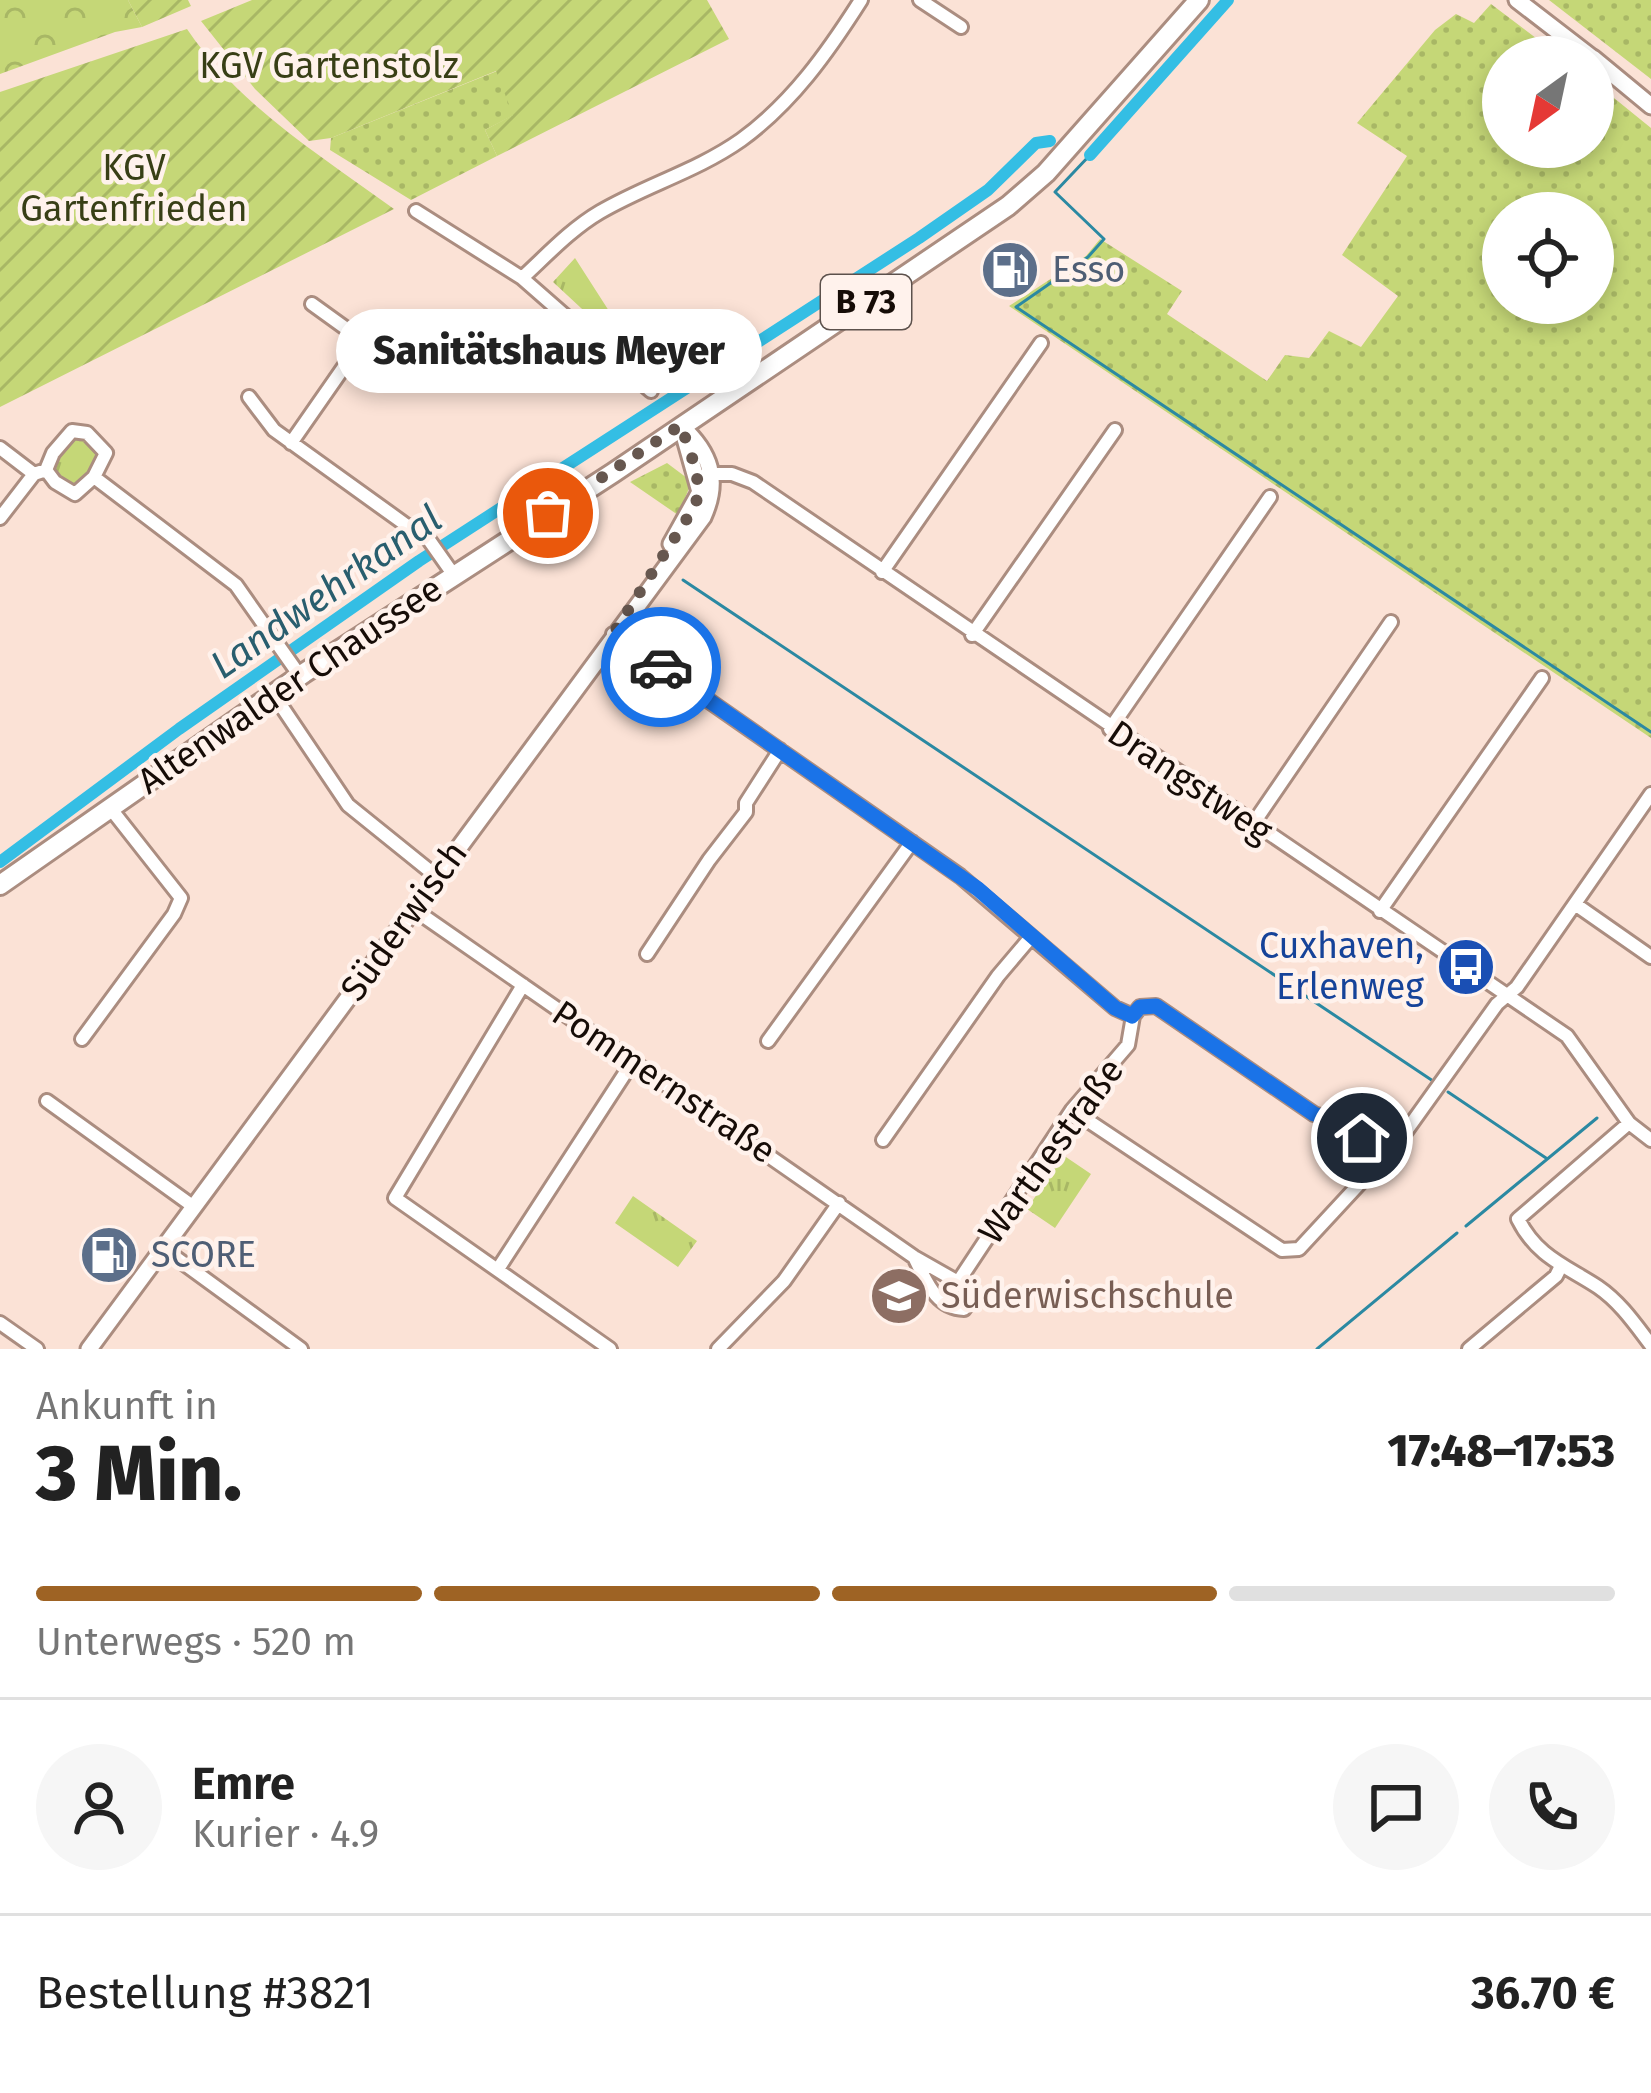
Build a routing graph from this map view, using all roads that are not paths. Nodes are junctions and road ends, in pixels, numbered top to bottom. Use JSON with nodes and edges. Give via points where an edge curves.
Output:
{"nodes":[{"id":1,"x":861,"y":0,"type":"edge"},
{"id":2,"x":920,"y":0,"type":"edge"},
{"id":3,"x":1199,"y":0,"type":"edge"},
{"id":4,"x":1517,"y":0,"type":"edge"},
{"id":5,"x":961,"y":26,"type":"dead end"},
{"id":6,"x":1564,"y":36,"type":"edge"},
{"id":7,"x":1614,"y":76,"type":"edge"},
{"id":8,"x":1651,"y":106,"type":"edge"},
{"id":9,"x":416,"y":211,"type":"dead end"},
{"id":10,"x":522,"y":278,"type":"junction"},
{"id":11,"x":312,"y":304,"type":"dead end"},
{"id":12,"x":1042,"y":343,"type":"dead end"},
{"id":13,"x":651,"y":391,"type":"dead end"},
{"id":14,"x":249,"y":397,"type":"dead end"},
{"id":15,"x":681,"y":425,"type":"junction"},
{"id":16,"x":1115,"y":430,"type":"dead end"},
{"id":17,"x":291,"y":442,"type":"junction"},
{"id":18,"x":0,"y":448,"type":"edge"},
{"id":19,"x":40,"y":472,"type":"junction"},
{"id":20,"x":705,"y":474,"type":"junction"},
{"id":21,"x":94,"y":477,"type":"junction"},
{"id":22,"x":1270,"y":497,"type":"dead end"},
{"id":23,"x":0,"y":518,"type":"edge"},
{"id":24,"x":882,"y":572,"type":"junction"},
{"id":25,"x":453,"y":574,"type":"junction"},
{"id":26,"x":1390,"y":622,"type":"dead end"},
{"id":27,"x":613,"y":634,"type":"junction"},
{"id":28,"x":972,"y":635,"type":"junction"},
{"id":29,"x":291,"y":662,"type":"junction"},
{"id":30,"x":1541,"y":678,"type":"dead end"},
{"id":31,"x":274,"y":694,"type":"junction"},
{"id":32,"x":1111,"y":728,"type":"junction"},
{"id":33,"x":780,"y":750,"type":"junction"},
{"id":34,"x":1651,"y":794,"type":"edge"},
{"id":35,"x":111,"y":808,"type":"junction"},
{"id":36,"x":1253,"y":824,"type":"junction"},
{"id":37,"x":912,"y":842,"type":"junction"},
{"id":38,"x":436,"y":876,"type":"junction"},
{"id":39,"x":0,"y":885,"type":"edge"},
{"id":40,"x":1575,"y":904,"type":"junction"},
{"id":41,"x":412,"y":908,"type":"junction"},
{"id":42,"x":1381,"y":911,"type":"junction"},
{"id":43,"x":1031,"y":937,"type":"junction"},
{"id":44,"x":647,"y":954,"type":"dead end"},
{"id":45,"x":1651,"y":957,"type":"edge"},
{"id":46,"x":523,"y":985,"type":"junction"},
{"id":47,"x":1507,"y":995,"type":"junction"},
{"id":48,"x":1132,"y":1016,"type":"junction"},
{"id":49,"x":82,"y":1039,"type":"dead end"},
{"id":50,"x":768,"y":1041,"type":"dead end"},
{"id":51,"x":633,"y":1061,"type":"junction"},
{"id":52,"x":47,"y":1101,"type":"dead end"},
{"id":53,"x":1072,"y":1111,"type":"junction"},
{"id":54,"x":1629,"y":1123,"type":"junction"},
{"id":55,"x":1649,"y":1137,"type":"edge"},
{"id":56,"x":884,"y":1140,"type":"dead end"},
{"id":57,"x":1385,"y":1154,"type":"junction"},
{"id":58,"x":839,"y":1203,"type":"junction"},
{"id":59,"x":194,"y":1207,"type":"junction"},
{"id":60,"x":164,"y":1250,"type":"junction"},
{"id":61,"x":914,"y":1257,"type":"junction"},
{"id":62,"x":1560,"y":1268,"type":"junction"},
{"id":63,"x":498,"y":1269,"type":"junction"},
{"id":64,"x":958,"y":1282,"type":"junction"},
{"id":65,"x":0,"y":1323,"type":"edge"},
{"id":66,"x":1651,"y":1345,"type":"edge"},
{"id":67,"x":37,"y":1349,"type":"edge"},
{"id":68,"x":89,"y":1349,"type":"edge"},
{"id":69,"x":301,"y":1349,"type":"edge"},
{"id":70,"x":610,"y":1349,"type":"edge"},
{"id":71,"x":718,"y":1349,"type":"edge"},
{"id":72,"x":1469,"y":1349,"type":"edge"}],
"edges":[{"from":1,"to":10,"type":"street","via":[[809,75],[742,139],[604,210]]},
{"from":2,"to":5,"type":"street"},
{"from":3,"to":15,"type":"main road","name":"Altenwalder Chaussee","number":"B 73","via":[[1008,206]]},
{"from":4,"to":6,"type":"street"},
{"from":7,"to":8,"type":"street"},
{"from":9,"to":10,"type":"street"},
{"from":10,"to":13,"type":"street"},
{"from":11,"to":17,"type":"street","via":[[368,344]]},
{"from":12,"to":24,"type":"street"},
{"from":14,"to":17,"type":"street"},
{"from":15,"to":20,"type":"street","via":[[699,443]]},
{"from":15,"to":25,"type":"main road","name":"Altenwalder Chaussee","number":"B 73"},
{"from":16,"to":28,"type":"street"},
{"from":17,"to":25,"type":"street","via":[[422,530]]},
{"from":18,"to":19,"type":"street"},
{"from":19,"to":21,"type":"street","via":[[75,494]]},
{"from":19,"to":21,"type":"street","via":[[72,431],[97,440],[106,453]]},
{"from":19,"to":23,"type":"street"},
{"from":20,"to":24,"type":"street","name":"Drangstweg","via":[[753,482]]},
{"from":20,"to":27,"type":"street","name":"Süderwisch","via":[[714,487],[703,517]]},
{"from":21,"to":29,"type":"street","via":[[236,585]]},
{"from":22,"to":32,"type":"street"},
{"from":24,"to":28,"type":"street","name":"Drangstweg"},
{"from":25,"to":29,"type":"main road","name":"Altenwalder Chaussee","number":"B 73"},
{"from":26,"to":36,"type":"street"},
{"from":27,"to":33,"type":"street"},
{"from":27,"to":38,"type":"street","name":"Süderwisch"},
{"from":28,"to":32,"type":"street","name":"Drangstweg"},
{"from":29,"to":31,"type":"main road","name":"Altenwalder Chaussee","number":"B 73"},
{"from":30,"to":42,"type":"street"},
{"from":31,"to":35,"type":"main road","name":"Altenwalder Chaussee","number":"B 73"},
{"from":31,"to":38,"type":"street","via":[[348,805]]},
{"from":32,"to":36,"type":"street","name":"Drangstweg"},
{"from":33,"to":37,"type":"street"},
{"from":33,"to":44,"type":"street"},
{"from":34,"to":40,"type":"street"},
{"from":35,"to":39,"type":"main road","name":"Altenwalder Chaussee","number":"B 73"},
{"from":35,"to":49,"type":"street","via":[[181,898]]},
{"from":36,"to":42,"type":"street","name":"Drangstweg"},
{"from":37,"to":43,"type":"street"},
{"from":37,"to":50,"type":"street"},
{"from":38,"to":41,"type":"street","name":"Süderwisch"},
{"from":40,"to":45,"type":"street"},
{"from":40,"to":47,"type":"street"},
{"from":41,"to":46,"type":"street","name":"Pommernstraße"},
{"from":41,"to":59,"type":"street","name":"Süderwisch"},
{"from":42,"to":47,"type":"street","name":"Drangstweg"},
{"from":43,"to":48,"type":"street"},
{"from":43,"to":56,"type":"street"},
{"from":46,"to":51,"type":"street","name":"Pommernstraße"},
{"from":46,"to":63,"type":"street","via":[[395,1198]]},
{"from":47,"to":54,"type":"street","name":"Drangstweg","via":[[1577,1047]]},
{"from":47,"to":57,"type":"street"},
{"from":48,"to":53,"type":"street","name":"Warthestraße","via":[[1128,1045]]},
{"from":48,"to":57,"type":"street","via":[[1156,1006]]},
{"from":51,"to":58,"type":"street","name":"Pommernstraße"},
{"from":51,"to":63,"type":"street"},
{"from":52,"to":59,"type":"street"},
{"from":53,"to":57,"type":"street","via":[[1282,1250],[1298,1249]]},
{"from":53,"to":64,"type":"street","name":"Warthestraße"},
{"from":54,"to":55,"type":"street","name":"Drangstweg"},
{"from":54,"to":62,"type":"street","via":[[1520,1214],[1523,1229]]},
{"from":58,"to":61,"type":"street","name":"Pommernstraße"},
{"from":58,"to":71,"type":"street","via":[[784,1280]]},
{"from":59,"to":60,"type":"street","name":"Süderwisch"},
{"from":60,"to":68,"type":"street","name":"Süderwisch"},
{"from":60,"to":69,"type":"street"},
{"from":61,"to":64,"type":"street","name":"Pommernstraße"},
{"from":61,"to":64,"type":"street","name":"Pommernstraße","via":[[935,1296],[955,1310],[971,1297]]},
{"from":62,"to":66,"type":"street","via":[[1622,1307]]},
{"from":62,"to":72,"type":"street"},
{"from":63,"to":70,"type":"street"},
{"from":65,"to":67,"type":"street"}]}
